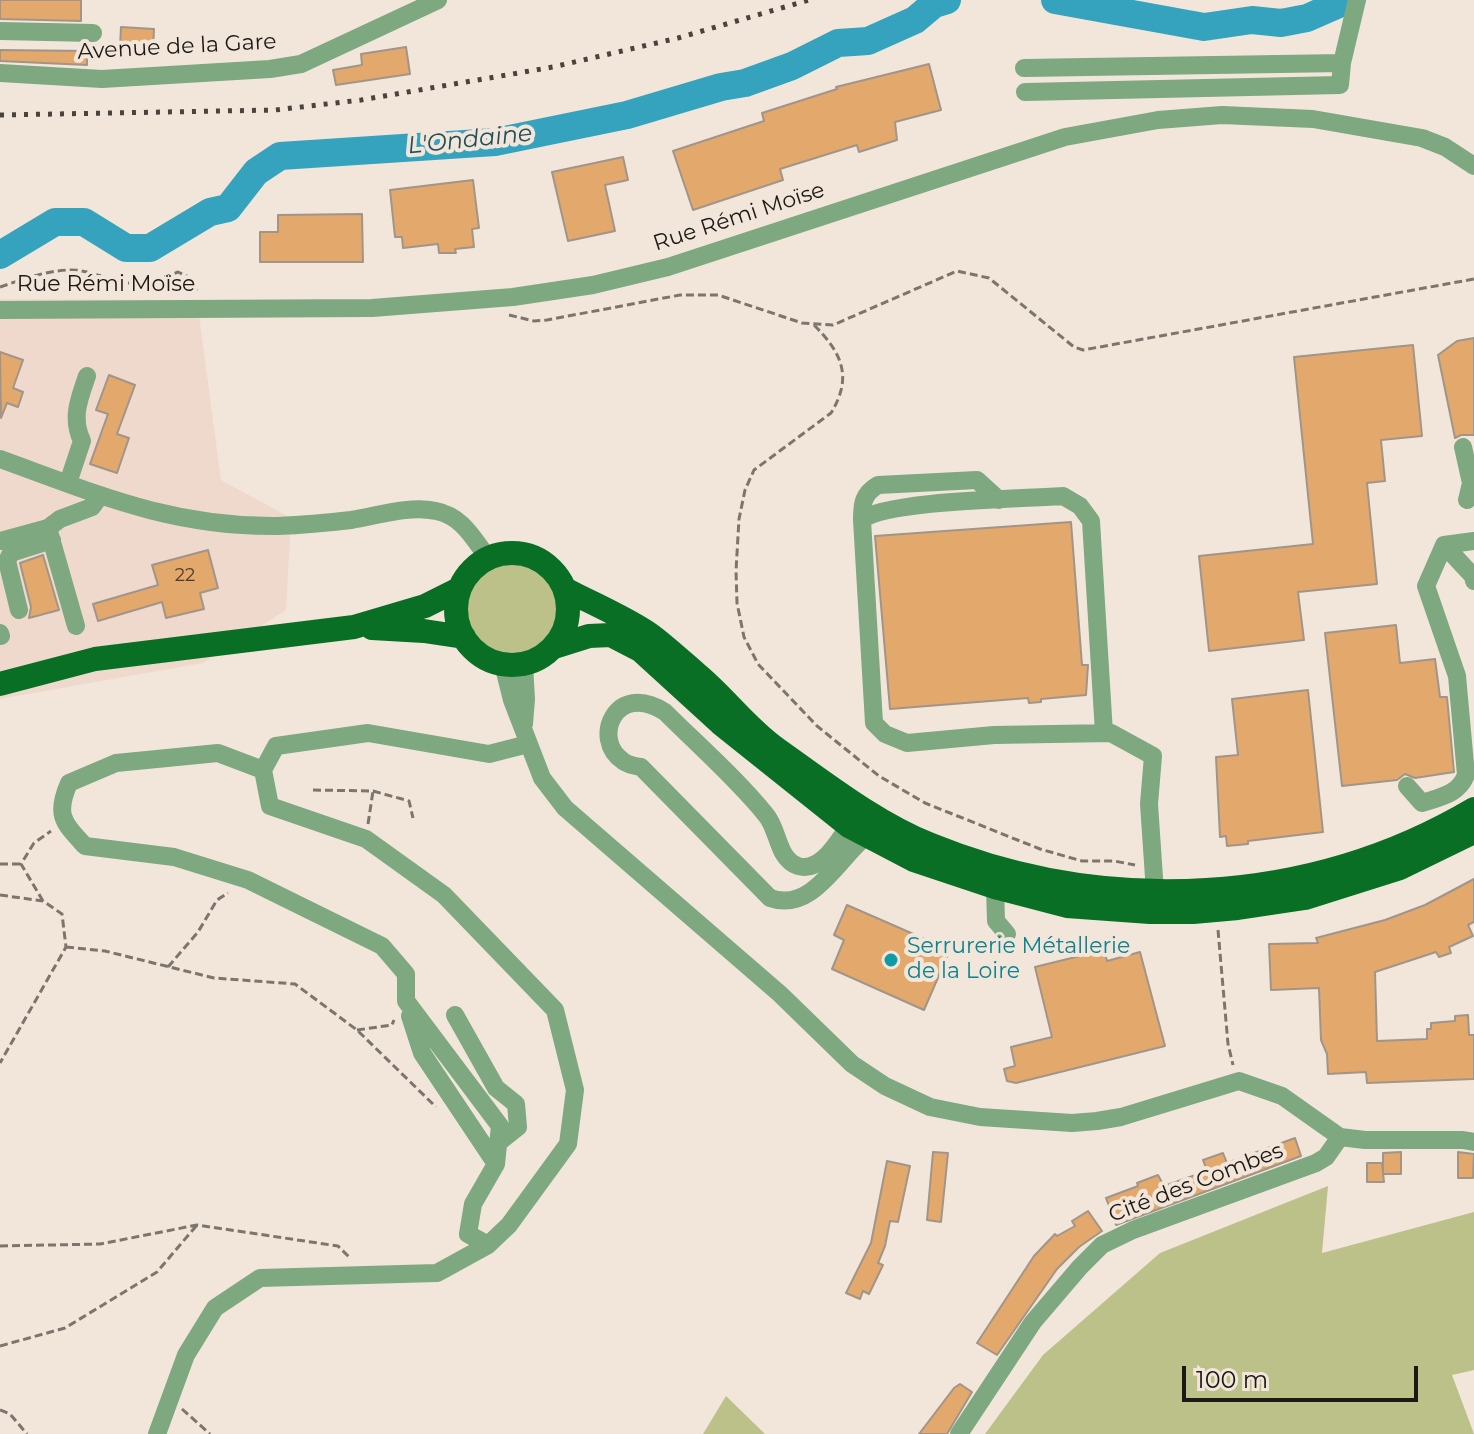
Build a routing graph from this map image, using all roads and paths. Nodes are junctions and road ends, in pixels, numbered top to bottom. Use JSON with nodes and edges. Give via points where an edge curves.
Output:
{"nodes":[{"id":1,"x":438,"y":0,"type":"edge"},
{"id":2,"x":1357,"y":0,"type":"edge"},
{"id":3,"x":0,"y":31,"type":"edge"},
{"id":4,"x":93,"y":33,"type":"dead end"},
{"id":5,"x":1342,"y":63,"type":"junction"},
{"id":6,"x":1024,"y":68,"type":"dead end"},
{"id":7,"x":0,"y":73,"type":"edge"},
{"id":8,"x":1025,"y":92,"type":"dead end"},
{"id":9,"x":1474,"y":166,"type":"edge"},
{"id":10,"x":1474,"y":279,"type":"edge"},
{"id":11,"x":694,"y":295,"type":"dead end"},
{"id":12,"x":0,"y":310,"type":"edge"},
{"id":13,"x":87,"y":376,"type":"dead end"},
{"id":14,"x":1463,"y":447,"type":"dead end"},
{"id":15,"x":0,"y":459,"type":"edge"},
{"id":16,"x":68,"y":483,"type":"junction"},
{"id":17,"x":100,"y":496,"type":"junction"},
{"id":18,"x":999,"y":500,"type":"junction"},
{"id":19,"x":1467,"y":500,"type":"dead end"},
{"id":20,"x":862,"y":520,"type":"junction"},
{"id":21,"x":50,"y":534,"type":"junction"},
{"id":22,"x":0,"y":541,"type":"edge"},
{"id":23,"x":1474,"y":541,"type":"edge"},
{"id":24,"x":1444,"y":545,"type":"junction"},
{"id":25,"x":488,"y":558,"type":"junction"},
{"id":26,"x":1474,"y":581,"type":"edge"},
{"id":27,"x":459,"y":589,"type":"junction"},
{"id":28,"x":565,"y":589,"type":"junction"},
{"id":29,"x":19,"y":610,"type":"dead end"},
{"id":30,"x":76,"y":626,"type":"dead end"},
{"id":31,"x":354,"y":627,"type":"junction"},
{"id":32,"x":464,"y":637,"type":"junction"},
{"id":33,"x":554,"y":647,"type":"junction"},
{"id":34,"x":514,"y":664,"type":"junction"},
{"id":35,"x":0,"y":684,"type":"edge"},
{"id":36,"x":1104,"y":733,"type":"junction"},
{"id":37,"x":526,"y":736,"type":"junction"},
{"id":38,"x":263,"y":770,"type":"junction"},
{"id":39,"x":1407,"y":786,"type":"dead end"},
{"id":40,"x":313,"y":790,"type":"dead end"},
{"id":41,"x":373,"y":791,"type":"junction"},
{"id":42,"x":1474,"y":809,"type":"edge"},
{"id":43,"x":413,"y":818,"type":"dead end"},
{"id":44,"x":63,"y":822,"type":"junction"},
{"id":45,"x":857,"y":831,"type":"junction"},
{"id":46,"x":1474,"y":832,"type":"edge"},
{"id":47,"x":366,"y":839,"type":"junction"},
{"id":48,"x":0,"y":864,"type":"edge"},
{"id":49,"x":21,"y":864,"type":"junction"},
{"id":50,"x":248,"y":880,"type":"junction"},
{"id":51,"x":995,"y":887,"type":"junction"},
{"id":52,"x":1155,"y":892,"type":"junction"},
{"id":53,"x":0,"y":895,"type":"edge"},
{"id":54,"x":43,"y":901,"type":"junction"},
{"id":55,"x":1217,"y":918,"type":"dead end"},
{"id":56,"x":995,"y":928,"type":"dead end"},
{"id":57,"x":66,"y":947,"type":"junction"},
{"id":58,"x":168,"y":967,"type":"junction"},
{"id":59,"x":406,"y":1001,"type":"junction"},
{"id":60,"x":455,"y":1015,"type":"dead end"},
{"id":61,"x":357,"y":1030,"type":"junction"},
{"id":62,"x":0,"y":1063,"type":"edge"},
{"id":63,"x":1239,"y":1081,"type":"junction"},
{"id":64,"x":442,"y":1112,"type":"dead end"},
{"id":65,"x":1340,"y":1137,"type":"junction"},
{"id":66,"x":1474,"y":1142,"type":"edge"},
{"id":67,"x":498,"y":1143,"type":"junction"},
{"id":68,"x":496,"y":1164,"type":"junction"},
{"id":69,"x":197,"y":1225,"type":"junction"},
{"id":70,"x":488,"y":1245,"type":"junction"},
{"id":71,"x":0,"y":1246,"type":"edge"},
{"id":72,"x":369,"y":1275,"type":"junction"},
{"id":73,"x":0,"y":1346,"type":"edge"},
{"id":74,"x":170,"y":1398,"type":"junction"},
{"id":75,"x":0,"y":1410,"type":"edge"},
{"id":76,"x":27,"y":1434,"type":"edge"},
{"id":77,"x":157,"y":1434,"type":"edge"},
{"id":78,"x":210,"y":1434,"type":"edge"},
{"id":79,"x":959,"y":1434,"type":"edge"}],
"edges":[{"from":1,"to":7,"type":"street","name":"Avenue de la Gare","via":[[301,64],[102,79]]},
{"from":2,"to":5,"type":"street"},
{"from":3,"to":4,"type":"street"},
{"from":5,"to":6,"type":"street"},
{"from":5,"to":8,"type":"street","via":[[1340,85]]},
{"from":9,"to":12,"type":"street","name":"Rue Rémi Moïse","via":[[1422,138],[1313,119],[1222,115],[1158,120],[1065,137],[668,267],[579,287],[372,308]]},
{"from":10,"to":11,"type":"path","via":[[1083,350],[989,278],[974,273],[957,271],[833,325],[802,323],[718,295]]},
{"from":13,"to":16,"type":"street","via":[[76,407],[82,441]]},
{"from":14,"to":19,"type":"street","via":[[1471,483]]},
{"from":15,"to":16,"type":"street"},
{"from":16,"to":17,"type":"street"},
{"from":17,"to":21,"type":"street","via":[[92,507],[60,519]]},
{"from":17,"to":25,"type":"street","via":[[167,516],[250,526],[436,511],[460,520]]},
{"from":18,"to":20,"type":"street","via":[[905,507]]},
{"from":18,"to":20,"type":"street","via":[[977,480],[878,485],[862,500]]},
{"from":18,"to":36,"type":"street","via":[[1063,496],[1091,521]]},
{"from":20,"to":36,"type":"street","via":[[874,723],[885,734],[907,743]]},
{"from":21,"to":22,"type":"street"},
{"from":21,"to":29,"type":"street","via":[[11,553],[7,561]]},
{"from":21,"to":30,"type":"street"},
{"from":23,"to":24,"type":"street"},
{"from":24,"to":26,"type":"street"},
{"from":24,"to":39,"type":"street","via":[[1426,586],[1457,676],[1466,775],[1453,793],[1422,803]]},
{"from":25,"to":27,"type":"main road"},
{"from":25,"to":28,"type":"main road","via":[[506,553],[533,557],[556,573]]},
{"from":27,"to":31,"type":"main road","via":[[425,606]]},
{"from":27,"to":32,"type":"main road","via":[[456,606]]},
{"from":28,"to":33,"type":"main road","via":[[569,610]]},
{"from":28,"to":52,"type":"main road","via":[[649,634],[772,746],[864,809],[928,844],[1067,885]]},
{"from":31,"to":32,"type":"main road"},
{"from":31,"to":35,"type":"main road","via":[[95,659]]},
{"from":32,"to":34,"type":"main road","via":[[487,659]]},
{"from":33,"to":34,"type":"main road"},
{"from":33,"to":45,"type":"main road","via":[[611,635],[640,650],[720,723]]},
{"from":34,"to":37,"type":"street","via":[[512,700]]},
{"from":36,"to":52,"type":"street","via":[[1153,756],[1149,804]]},
{"from":37,"to":38,"type":"street","via":[[489,754],[368,733],[276,746]]},
{"from":37,"to":63,"type":"street","via":[[542,778],[565,808],[780,994],[852,1064],[885,1086],[930,1107],[980,1117],[1072,1123],[1121,1117]]},
{"from":38,"to":44,"type":"street","via":[[218,753],[116,763],[69,783],[61,801]]},
{"from":38,"to":47,"type":"street","via":[[270,806]]},
{"from":40,"to":41,"type":"path"},
{"from":41,"to":43,"type":"path","via":[[409,801]]},
{"from":41,"to":47,"type":"path"},
{"from":42,"to":52,"type":"main road","via":[[1387,852],[1296,879],[1247,888]]},
{"from":44,"to":49,"type":"path","via":[[34,843]]},
{"from":44,"to":50,"type":"street","via":[[85,846],[174,857]]},
{"from":45,"to":45,"type":"street","via":[[819,863],[798,866],[784,855],[769,817],[665,712],[641,701],[620,709],[612,719],[614,753],[641,767],[770,898],[787,903],[810,893]]},
{"from":45,"to":51,"type":"main road","via":[[914,860]]},
{"from":46,"to":51,"type":"main road","via":[[1400,868],[1305,898],[1238,908],[1150,912],[1067,906]]},
{"from":47,"to":70,"type":"street","via":[[444,895],[555,1010],[575,1090],[568,1144],[509,1225]]},
{"from":48,"to":49,"type":"path"},
{"from":49,"to":54,"type":"path"},
{"from":50,"to":58,"type":"path","via":[[217,900]]},
{"from":50,"to":59,"type":"street","via":[[382,946],[406,974]]},
{"from":51,"to":56,"type":"street"},
{"from":53,"to":54,"type":"path"},
{"from":54,"to":57,"type":"path","via":[[62,914]]},
{"from":55,"to":63,"type":"path","via":[[1228,1044]]},
{"from":57,"to":58,"type":"path"},
{"from":57,"to":62,"type":"path"},
{"from":58,"to":61,"type":"path","via":[[214,978],[295,984]]},
{"from":59,"to":61,"type":"path","via":[[392,1025]]},
{"from":59,"to":67,"type":"street","via":[[500,1126]]},
{"from":59,"to":68,"type":"street","via":[[422,1053]]},
{"from":60,"to":67,"type":"street","via":[[496,1088],[516,1104],[518,1127]]},
{"from":61,"to":64,"type":"path"},
{"from":63,"to":65,"type":"street","via":[[1282,1096]]},
{"from":65,"to":66,"type":"street"},
{"from":65,"to":79,"type":"street","name":"Cité des Combes","via":[[1316,1163],[1102,1245],[1033,1322]]},
{"from":67,"to":68,"type":"street"},
{"from":68,"to":70,"type":"street","via":[[473,1204],[468,1234]]},
{"from":69,"to":71,"type":"path","via":[[100,1244]]},
{"from":69,"to":72,"type":"path","via":[[338,1246]]},
{"from":69,"to":73,"type":"path","via":[[157,1272],[65,1328]]},
{"from":70,"to":72,"type":"street","via":[[437,1273]]},
{"from":72,"to":74,"type":"street","via":[[260,1278],[215,1308],[186,1355]]},
{"from":74,"to":77,"type":"street"},
{"from":74,"to":78,"type":"path"},
{"from":75,"to":76,"type":"path"}]}
